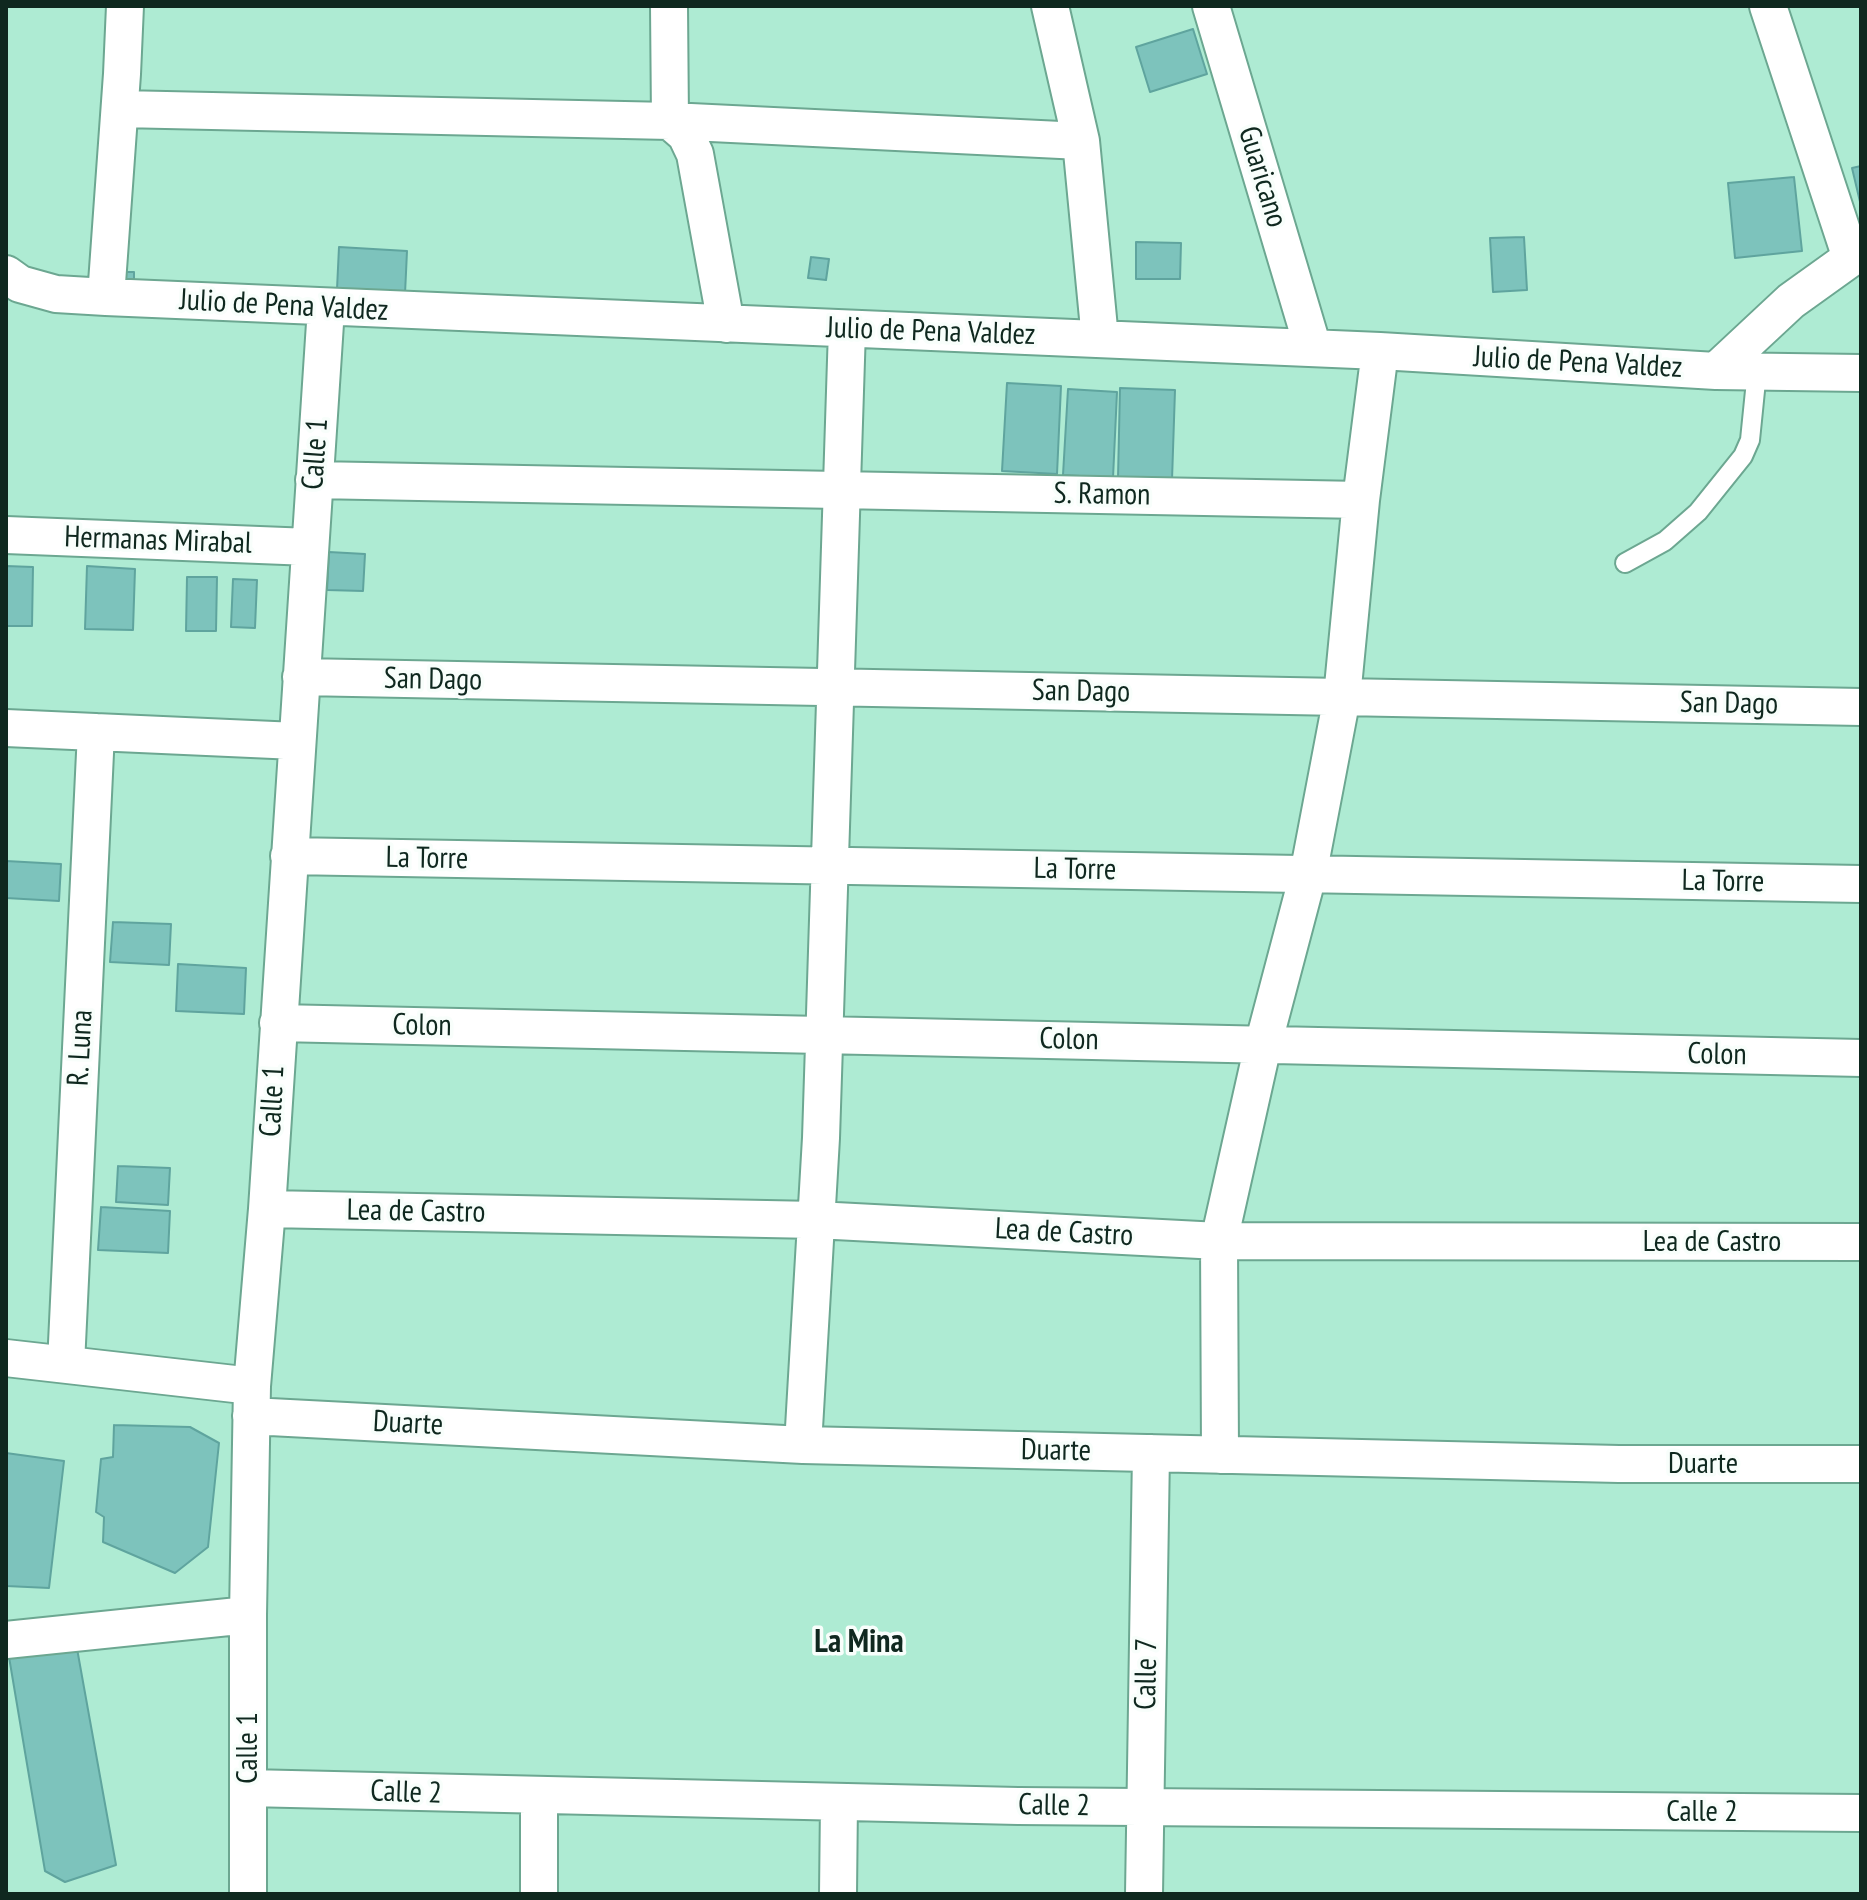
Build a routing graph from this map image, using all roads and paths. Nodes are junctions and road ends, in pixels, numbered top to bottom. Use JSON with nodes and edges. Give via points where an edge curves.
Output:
{"nodes":[{"id":1,"x":125,"y":6,"type":"edge"},
{"id":2,"x":669,"y":6,"type":"edge"},
{"id":3,"x":1050,"y":6,"type":"edge"},
{"id":4,"x":1211,"y":6,"type":"edge"},
{"id":5,"x":1768,"y":6,"type":"edge"},
{"id":6,"x":120,"y":109,"type":"junction"},
{"id":7,"x":670,"y":121,"type":"junction"},
{"id":8,"x":1081,"y":141,"type":"junction"},
{"id":9,"x":1856,"y":256,"type":"edge"},
{"id":10,"x":11,"y":283,"type":"edge"},
{"id":11,"x":106,"y":297,"type":"junction"},
{"id":12,"x":326,"y":308,"type":"junction"},
{"id":13,"x":726,"y":324,"type":"junction"},
{"id":14,"x":847,"y":329,"type":"junction"},
{"id":15,"x":1100,"y":339,"type":"junction"},
{"id":16,"x":1313,"y":348,"type":"junction"},
{"id":17,"x":1380,"y":351,"type":"junction"},
{"id":18,"x":1716,"y":371,"type":"junction"},
{"id":19,"x":1757,"y":371,"type":"junction"},
{"id":20,"x":1861,"y":373,"type":"edge"},
{"id":21,"x":314,"y":480,"type":"junction"},
{"id":22,"x":842,"y":491,"type":"junction"},
{"id":23,"x":1361,"y":500,"type":"junction"},
{"id":24,"x":6,"y":535,"type":"edge"},
{"id":25,"x":310,"y":547,"type":"junction"},
{"id":26,"x":1625,"y":563,"type":"dead end"},
{"id":27,"x":301,"y":677,"type":"junction"},
{"id":28,"x":836,"y":688,"type":"junction"},
{"id":29,"x":1342,"y":697,"type":"junction"},
{"id":30,"x":1861,"y":707,"type":"edge"},
{"id":31,"x":6,"y":728,"type":"edge"},
{"id":32,"x":96,"y":732,"type":"junction"},
{"id":33,"x":296,"y":741,"type":"junction"},
{"id":34,"x":289,"y":856,"type":"junction"},
{"id":35,"x":830,"y":866,"type":"junction"},
{"id":36,"x":1308,"y":875,"type":"junction"},
{"id":37,"x":1861,"y":884,"type":"edge"},
{"id":38,"x":278,"y":1023,"type":"junction"},
{"id":39,"x":824,"y":1035,"type":"junction"},
{"id":40,"x":1263,"y":1045,"type":"junction"},
{"id":41,"x":1861,"y":1058,"type":"edge"},
{"id":42,"x":267,"y":1209,"type":"junction"},
{"id":43,"x":816,"y":1220,"type":"junction"},
{"id":44,"x":1219,"y":1241,"type":"junction"},
{"id":45,"x":1861,"y":1242,"type":"edge"},
{"id":46,"x":6,"y":1358,"type":"edge"},
{"id":47,"x":66,"y":1364,"type":"junction"},
{"id":48,"x":252,"y":1401,"type":"junction"},
{"id":49,"x":803,"y":1445,"type":"junction"},
{"id":50,"x":1151,"y":1453,"type":"junction"},
{"id":51,"x":1220,"y":1455,"type":"junction"},
{"id":52,"x":1861,"y":1464,"type":"edge"},
{"id":53,"x":248,"y":1615,"type":"junction"},
{"id":54,"x":6,"y":1640,"type":"edge"},
{"id":55,"x":248,"y":1788,"type":"junction"},
{"id":56,"x":539,"y":1796,"type":"junction"},
{"id":57,"x":839,"y":1802,"type":"junction"},
{"id":58,"x":1144,"y":1807,"type":"junction"},
{"id":59,"x":1861,"y":1813,"type":"edge"},
{"id":60,"x":248,"y":1894,"type":"edge"},
{"id":61,"x":539,"y":1894,"type":"edge"},
{"id":62,"x":838,"y":1894,"type":"edge"},
{"id":63,"x":1144,"y":1894,"type":"edge"}],
"edges":[{"from":1,"to":6,"type":"street"},
{"from":2,"to":7,"type":"street"},
{"from":3,"to":8,"type":"street"},
{"from":4,"to":16,"type":"street","name":"Guaricano"},
{"from":5,"to":9,"type":"street"},
{"from":6,"to":7,"type":"street"},
{"from":6,"to":11,"type":"street"},
{"from":7,"to":8,"type":"street"},
{"from":7,"to":13,"type":"street","via":[[686,135],[695,154]]},
{"from":8,"to":15,"type":"street"},
{"from":9,"to":18,"type":"street","via":[[1791,301]]},
{"from":10,"to":11,"type":"street","name":"Julio de Pena Valdez","via":[[56,294]]},
{"from":11,"to":12,"type":"street","name":"Julio de Pena Valdez"},
{"from":12,"to":13,"type":"street","name":"Julio de Pena Valdez"},
{"from":12,"to":21,"type":"street","name":"Calle 1"},
{"from":13,"to":14,"type":"street","name":"Julio de Pena Valdez"},
{"from":14,"to":15,"type":"street","name":"Julio de Pena Valdez"},
{"from":14,"to":22,"type":"street"},
{"from":15,"to":16,"type":"street","name":"Julio de Pena Valdez"},
{"from":16,"to":17,"type":"street","name":"Julio de Pena Valdez"},
{"from":17,"to":18,"type":"street","name":"Julio de Pena Valdez"},
{"from":17,"to":23,"type":"street"},
{"from":18,"to":19,"type":"street","name":"Julio de Pena Valdez"},
{"from":19,"to":20,"type":"street","name":"Julio de Pena Valdez"},
{"from":19,"to":26,"type":"lane","via":[[1750,440],[1743,456],[1687,522]]},
{"from":21,"to":22,"type":"street","name":"S. Ramon"},
{"from":21,"to":25,"type":"street","name":"Calle 1"},
{"from":22,"to":23,"type":"street","name":"S. Ramon"},
{"from":22,"to":28,"type":"street"},
{"from":23,"to":29,"type":"street"},
{"from":24,"to":25,"type":"street","name":"Hermanas Mirabal"},
{"from":25,"to":27,"type":"street","name":"Calle 1"},
{"from":27,"to":28,"type":"street","name":"San Dago"},
{"from":27,"to":33,"type":"street","name":"Calle 1"},
{"from":28,"to":29,"type":"street","name":"San Dago"},
{"from":28,"to":35,"type":"street"},
{"from":29,"to":30,"type":"street","name":"San Dago"},
{"from":29,"to":36,"type":"street"},
{"from":31,"to":32,"type":"street"},
{"from":32,"to":33,"type":"street"},
{"from":32,"to":47,"type":"street","name":"R. Luna"},
{"from":33,"to":34,"type":"street","name":"Calle 1"},
{"from":34,"to":35,"type":"street","name":"La Torre"},
{"from":34,"to":38,"type":"street","name":"Calle 1"},
{"from":35,"to":36,"type":"street","name":"La Torre"},
{"from":35,"to":39,"type":"street"},
{"from":36,"to":37,"type":"street","name":"La Torre"},
{"from":36,"to":40,"type":"street"},
{"from":38,"to":39,"type":"street","name":"Colon"},
{"from":38,"to":42,"type":"street","name":"Calle 1"},
{"from":39,"to":40,"type":"street","name":"Colon"},
{"from":39,"to":43,"type":"street"},
{"from":40,"to":41,"type":"street","name":"Colon"},
{"from":40,"to":44,"type":"street"},
{"from":42,"to":43,"type":"street","name":"Lea de Castro"},
{"from":42,"to":48,"type":"street","name":"Calle 1"},
{"from":43,"to":44,"type":"street","name":"Lea de Castro"},
{"from":43,"to":49,"type":"street"},
{"from":44,"to":45,"type":"street","name":"Lea de Castro"},
{"from":44,"to":51,"type":"street"},
{"from":46,"to":47,"type":"street","name":"Duarte"},
{"from":47,"to":48,"type":"street","name":"Duarte"},
{"from":48,"to":49,"type":"street","name":"Duarte"},
{"from":48,"to":53,"type":"street","name":"Calle 1"},
{"from":49,"to":50,"type":"street","name":"Duarte"},
{"from":50,"to":51,"type":"street","name":"Duarte"},
{"from":50,"to":58,"type":"street","name":"Calle 7"},
{"from":51,"to":52,"type":"street","name":"Duarte"},
{"from":53,"to":54,"type":"street"},
{"from":53,"to":55,"type":"street","name":"Calle 1"},
{"from":55,"to":56,"type":"street","name":"Calle 2"},
{"from":55,"to":60,"type":"street","name":"Calle 1"},
{"from":56,"to":57,"type":"street","name":"Calle 2"},
{"from":56,"to":61,"type":"street"},
{"from":57,"to":58,"type":"street","name":"Calle 2"},
{"from":57,"to":62,"type":"street"},
{"from":58,"to":59,"type":"street","name":"Calle 2"},
{"from":58,"to":63,"type":"street","name":"Calle 7"}]}
